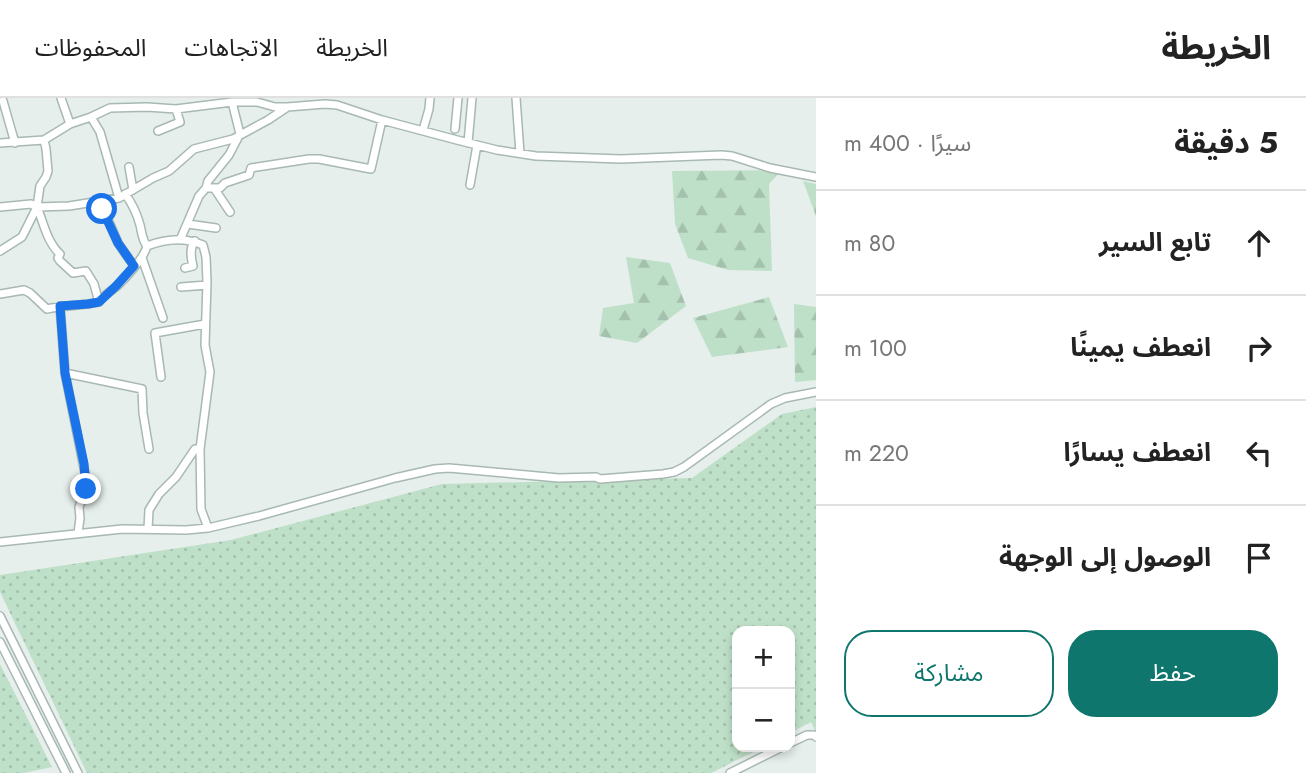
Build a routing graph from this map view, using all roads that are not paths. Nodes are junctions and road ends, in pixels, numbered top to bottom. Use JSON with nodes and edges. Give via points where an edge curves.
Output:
{"nodes":[{"id":1,"x":61,"y":98,"type":"edge"},
{"id":2,"x":123,"y":98,"type":"edge"},
{"id":3,"x":145,"y":98,"type":"edge"},
{"id":4,"x":285,"y":98,"type":"edge"},
{"id":5,"x":430,"y":98,"type":"edge"},
{"id":6,"x":458,"y":98,"type":"edge"},
{"id":7,"x":472,"y":98,"type":"edge"},
{"id":8,"x":516,"y":98,"type":"edge"},
{"id":9,"x":257,"y":100,"type":"edge"},
{"id":10,"x":3,"y":101,"type":"dead end"},
{"id":11,"x":325,"y":101,"type":"edge"},
{"id":12,"x":210,"y":102,"type":"edge"},
{"id":13,"x":232,"y":102,"type":"junction"},
{"id":14,"x":341,"y":102,"type":"edge"},
{"id":15,"x":147,"y":107,"type":"junction"},
{"id":16,"x":286,"y":107,"type":"junction"},
{"id":17,"x":124,"y":108,"type":"junction"},
{"id":18,"x":176,"y":109,"type":"junction"},
{"id":19,"x":91,"y":117,"type":"junction"},
{"id":20,"x":382,"y":120,"type":"junction"},
{"id":21,"x":70,"y":124,"type":"junction"},
{"id":22,"x":455,"y":129,"type":"dead end"},
{"id":23,"x":423,"y":130,"type":"junction"},
{"id":24,"x":158,"y":131,"type":"dead end"},
{"id":25,"x":240,"y":134,"type":"junction"},
{"id":26,"x":44,"y":140,"type":"junction"},
{"id":27,"x":0,"y":143,"type":"edge"},
{"id":28,"x":15,"y":143,"type":"junction"},
{"id":29,"x":473,"y":144,"type":"junction"},
{"id":30,"x":520,"y":153,"type":"junction"},
{"id":31,"x":129,"y":167,"type":"dead end"},
{"id":32,"x":816,"y":177,"type":"edge"},
{"id":33,"x":470,"y":184,"type":"dead end"},
{"id":34,"x":210,"y":188,"type":"junction"},
{"id":35,"x":134,"y":190,"type":"junction"},
{"id":36,"x":122,"y":196,"type":"junction"},
{"id":37,"x":100,"y":201,"type":"junction"},
{"id":38,"x":0,"y":207,"type":"edge"},
{"id":39,"x":37,"y":207,"type":"junction"},
{"id":40,"x":230,"y":212,"type":"dead end"},
{"id":41,"x":188,"y":224,"type":"junction"},
{"id":42,"x":216,"y":228,"type":"dead end"},
{"id":43,"x":180,"y":240,"type":"junction"},
{"id":44,"x":195,"y":241,"type":"junction"},
{"id":45,"x":147,"y":246,"type":"junction"},
{"id":46,"x":0,"y":251,"type":"edge"},
{"id":47,"x":142,"y":258,"type":"junction"},
{"id":48,"x":134,"y":266,"type":"junction"},
{"id":49,"x":185,"y":268,"type":"dead end"},
{"id":50,"x":207,"y":285,"type":"junction"},
{"id":51,"x":181,"y":287,"type":"dead end"},
{"id":52,"x":0,"y":294,"type":"edge"},
{"id":53,"x":99,"y":302,"type":"junction"},
{"id":54,"x":60,"y":306,"type":"junction"},
{"id":55,"x":163,"y":318,"type":"dead end"},
{"id":56,"x":205,"y":324,"type":"junction"},
{"id":57,"x":65,"y":373,"type":"junction"},
{"id":58,"x":161,"y":377,"type":"dead end"},
{"id":59,"x":816,"y":392,"type":"edge"},
{"id":60,"x":149,"y":449,"type":"dead end"},
{"id":61,"x":200,"y":449,"type":"junction"},
{"id":62,"x":208,"y":528,"type":"junction"},
{"id":63,"x":148,"y":529,"type":"junction"},
{"id":64,"x":78,"y":533,"type":"junction"},
{"id":65,"x":0,"y":542,"type":"edge"},
{"id":66,"x":0,"y":616,"type":"edge"},
{"id":67,"x":0,"y":642,"type":"edge"},
{"id":68,"x":26,"y":668,"type":"junction"},
{"id":69,"x":16,"y":673,"type":"junction"},
{"id":70,"x":33,"y":682,"type":"junction"},
{"id":71,"x":24,"y":687,"type":"junction"},
{"id":72,"x":816,"y":737,"type":"edge"},
{"id":73,"x":795,"y":740,"type":"edge"},
{"id":74,"x":772,"y":752,"type":"edge"},
{"id":75,"x":66,"y":773,"type":"edge"},
{"id":76,"x":78,"y":773,"type":"edge"},
{"id":77,"x":730,"y":773,"type":"edge"}],
"edges":[{"from":1,"to":21,"type":"street"},
{"from":2,"to":17,"type":"street"},
{"from":3,"to":15,"type":"street"},
{"from":4,"to":16,"type":"street"},
{"from":5,"to":23,"type":"street"},
{"from":6,"to":22,"type":"street"},
{"from":7,"to":29,"type":"street"},
{"from":8,"to":30,"type":"street"},
{"from":9,"to":13,"type":"street"},
{"from":9,"to":16,"type":"street"},
{"from":10,"to":28,"type":"street"},
{"from":11,"to":14,"type":"street"},
{"from":11,"to":16,"type":"street"},
{"from":12,"to":13,"type":"street"},
{"from":12,"to":18,"type":"street"},
{"from":13,"to":25,"type":"street"},
{"from":14,"to":20,"type":"street"},
{"from":15,"to":17,"type":"street"},
{"from":15,"to":18,"type":"street"},
{"from":16,"to":25,"type":"street"},
{"from":17,"to":19,"type":"street","via":[[110,108]]},
{"from":18,"to":24,"type":"street","via":[[180,122]]},
{"from":19,"to":21,"type":"street"},
{"from":19,"to":36,"type":"street"},
{"from":20,"to":23,"type":"street"},
{"from":20,"to":34,"type":"street","via":[[371,169],[309,159],[251,169],[249,175]]},
{"from":21,"to":26,"type":"street"},
{"from":23,"to":29,"type":"street"},
{"from":25,"to":34,"type":"street","via":[[208,181]]},
{"from":25,"to":35,"type":"street","via":[[194,149],[169,171]]},
{"from":26,"to":28,"type":"street"},
{"from":26,"to":39,"type":"street","via":[[48,171]]},
{"from":27,"to":28,"type":"street"},
{"from":29,"to":30,"type":"street"},
{"from":29,"to":33,"type":"street"},
{"from":30,"to":32,"type":"street","via":[[621,159],[721,155]]},
{"from":31,"to":35,"type":"street"},
{"from":34,"to":40,"type":"street"},
{"from":34,"to":41,"type":"street","via":[[199,196]]},
{"from":35,"to":36,"type":"street"},
{"from":36,"to":37,"type":"street"},
{"from":36,"to":45,"type":"street","via":[[134,207]]},
{"from":37,"to":39,"type":"street"},
{"from":37,"to":48,"type":"street","via":[[118,243]]},
{"from":38,"to":39,"type":"street"},
{"from":39,"to":46,"type":"street","via":[[22,237]]},
{"from":39,"to":53,"type":"street","via":[[58,258],[73,272],[86,271]]},
{"from":41,"to":42,"type":"street"},
{"from":41,"to":43,"type":"street"},
{"from":43,"to":44,"type":"street"},
{"from":43,"to":45,"type":"street"},
{"from":44,"to":49,"type":"street","via":[[193,266]]},
{"from":44,"to":50,"type":"street","via":[[203,245]]},
{"from":45,"to":47,"type":"street"},
{"from":47,"to":48,"type":"street"},
{"from":47,"to":55,"type":"street"},
{"from":48,"to":53,"type":"street"},
{"from":50,"to":51,"type":"street"},
{"from":50,"to":56,"type":"street"},
{"from":52,"to":54,"type":"street","via":[[24,290],[47,309]]},
{"from":53,"to":54,"type":"street"},
{"from":54,"to":57,"type":"street"},
{"from":56,"to":58,"type":"street","via":[[155,334]]},
{"from":56,"to":61,"type":"street","via":[[209,372]]},
{"from":57,"to":60,"type":"street","via":[[142,389]]},
{"from":57,"to":64,"type":"street","via":[[86,478]]},
{"from":59,"to":62,"type":"street","via":[[771,404],[669,474],[600,479],[435,469]]},
{"from":61,"to":62,"type":"street","via":[[201,509]]},
{"from":61,"to":63,"type":"street","via":[[195,449],[159,494],[149,510]]},
{"from":62,"to":63,"type":"street"},
{"from":63,"to":64,"type":"street"},
{"from":64,"to":65,"type":"street"},
{"from":66,"to":68,"type":"street"},
{"from":67,"to":69,"type":"street"},
{"from":68,"to":69,"type":"street"},
{"from":68,"to":70,"type":"street"},
{"from":69,"to":71,"type":"street"},
{"from":70,"to":71,"type":"street"},
{"from":70,"to":76,"type":"street"},
{"from":71,"to":75,"type":"street"},
{"from":72,"to":73,"type":"street","via":[[807,734]]},
{"from":74,"to":77,"type":"street"}]}
